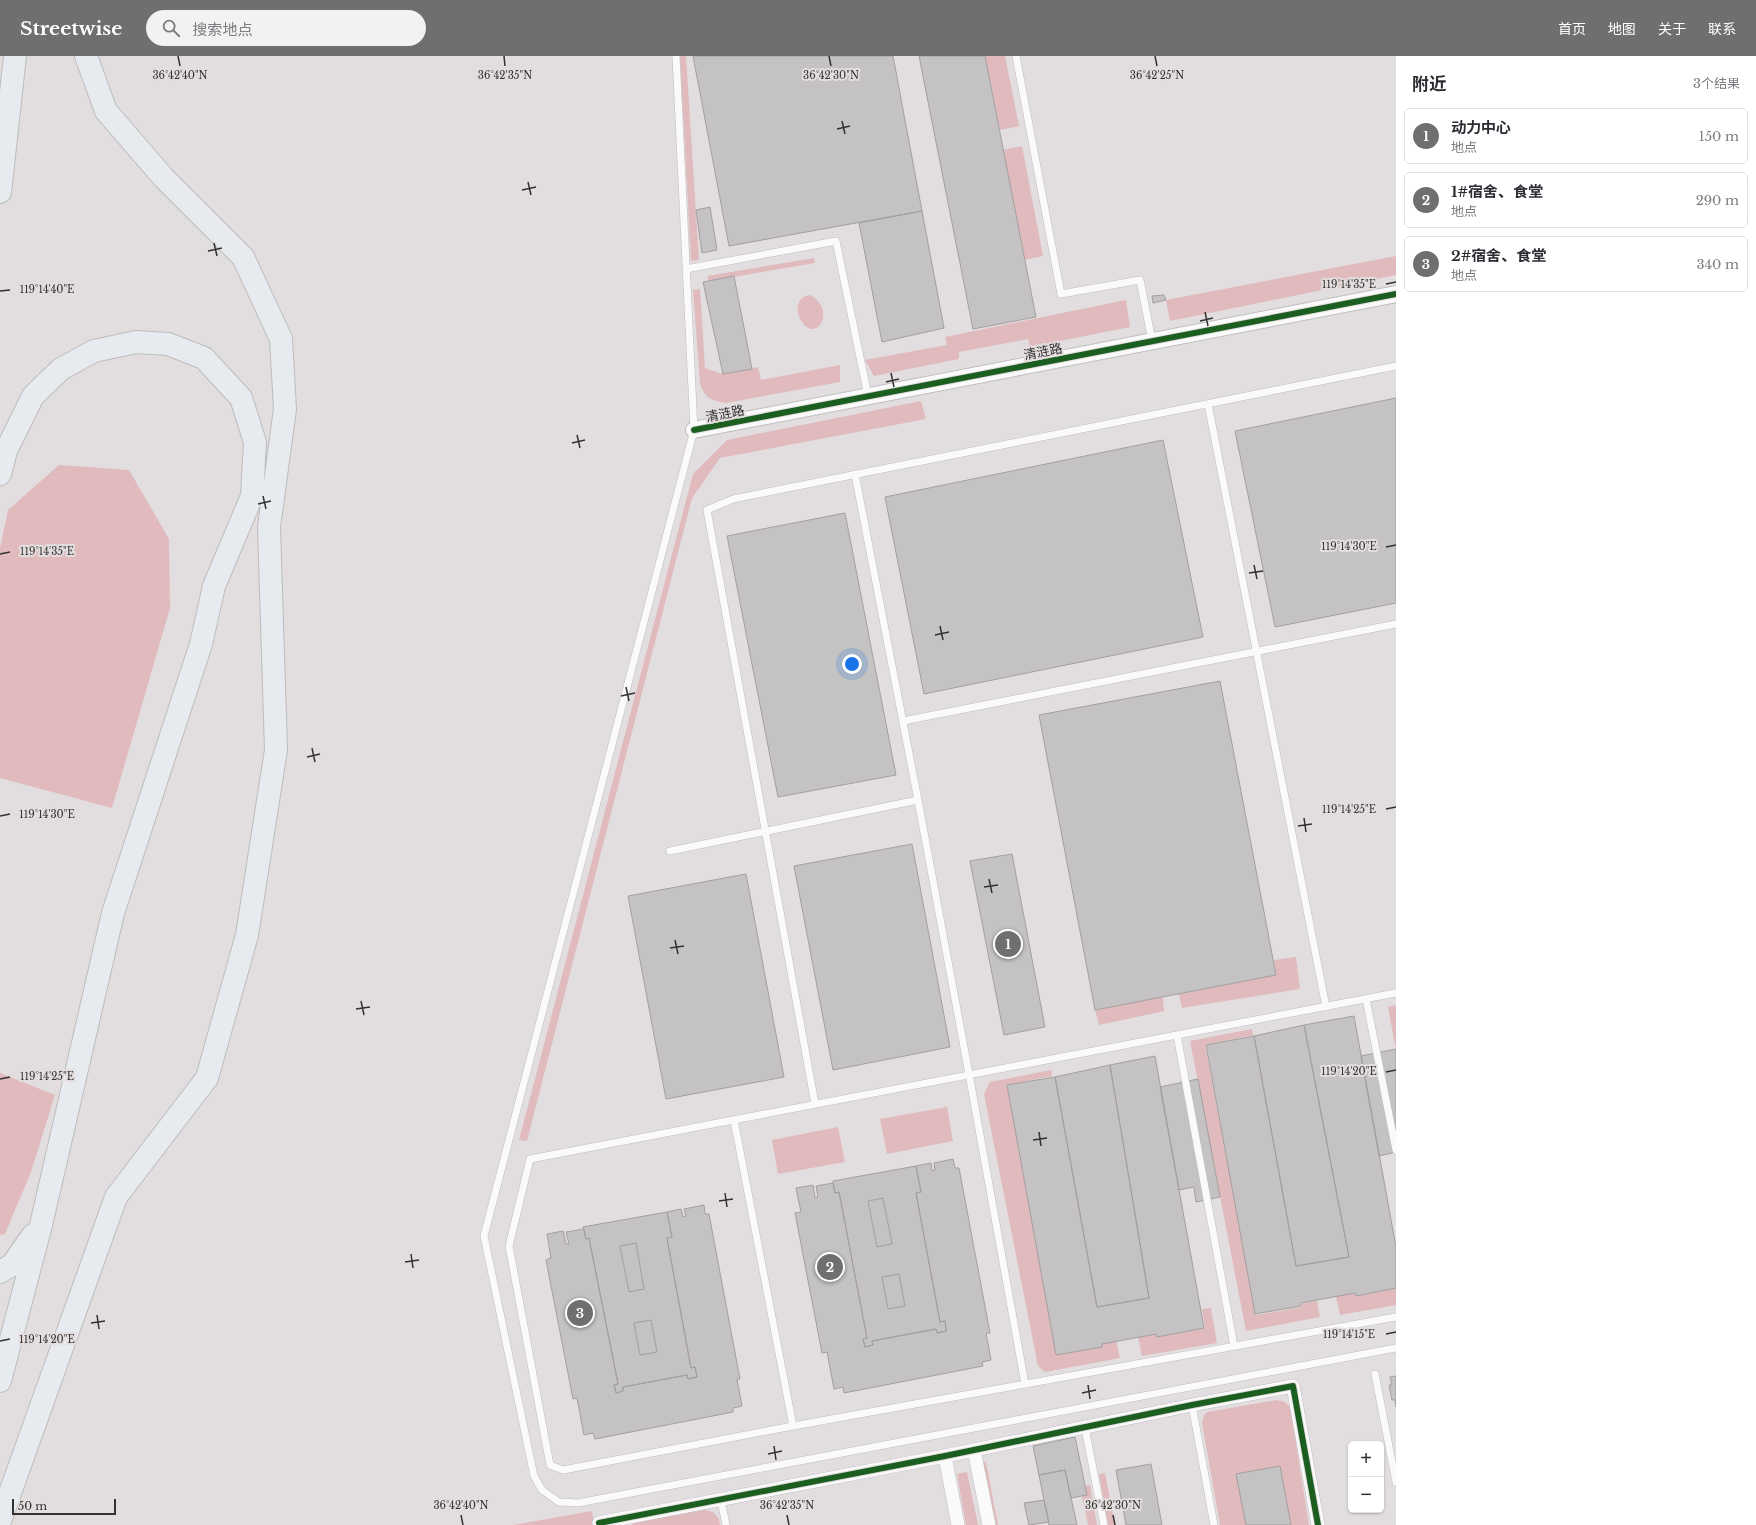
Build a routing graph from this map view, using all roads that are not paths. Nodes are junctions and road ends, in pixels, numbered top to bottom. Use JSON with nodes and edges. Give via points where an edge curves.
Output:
{"nodes":[{"id":1,"x":15,"y":56,"type":"edge"},
{"id":2,"x":86,"y":56,"type":"edge"},
{"id":3,"x":676,"y":56,"type":"edge"},
{"id":4,"x":1016,"y":56,"type":"edge"},
{"id":5,"x":0,"y":192,"type":"edge"},
{"id":6,"x":686,"y":269,"type":"junction"},
{"id":7,"x":1396,"y":294,"type":"edge"},
{"id":8,"x":1152,"y":341,"type":"junction"},
{"id":9,"x":1396,"y":366,"type":"edge"},
{"id":10,"x":868,"y":396,"type":"junction"},
{"id":11,"x":1208,"y":404,"type":"junction"},
{"id":12,"x":694,"y":430,"type":"junction"},
{"id":13,"x":0,"y":474,"type":"edge"},
{"id":14,"x":855,"y":474,"type":"junction"},
{"id":15,"x":1396,"y":624,"type":"edge"},
{"id":16,"x":1256,"y":651,"type":"junction"},
{"id":17,"x":904,"y":721,"type":"junction"},
{"id":18,"x":918,"y":800,"type":"junction"},
{"id":19,"x":766,"y":832,"type":"junction"},
{"id":20,"x":670,"y":852,"type":"dead end"},
{"id":21,"x":1396,"y":993,"type":"edge"},
{"id":22,"x":1366,"y":999,"type":"junction"},
{"id":23,"x":1326,"y":1006,"type":"junction"},
{"id":24,"x":1177,"y":1035,"type":"junction"},
{"id":25,"x":969,"y":1074,"type":"junction"},
{"id":26,"x":815,"y":1104,"type":"junction"},
{"id":27,"x":734,"y":1120,"type":"junction"},
{"id":28,"x":1396,"y":1150,"type":"edge"},
{"id":29,"x":41,"y":1225,"type":"junction"},
{"id":30,"x":0,"y":1272,"type":"edge"},
{"id":31,"x":1396,"y":1317,"type":"edge"},
{"id":32,"x":1234,"y":1346,"type":"junction"},
{"id":33,"x":1396,"y":1348,"type":"edge"},
{"id":34,"x":1375,"y":1374,"type":"dead end"},
{"id":35,"x":0,"y":1381,"type":"edge"},
{"id":36,"x":1025,"y":1384,"type":"junction"},
{"id":37,"x":1192,"y":1405,"type":"junction"},
{"id":38,"x":793,"y":1426,"type":"junction"},
{"id":39,"x":1085,"y":1428,"type":"junction"},
{"id":40,"x":974,"y":1450,"type":"junction"},
{"id":41,"x":945,"y":1456,"type":"junction"},
{"id":42,"x":1396,"y":1482,"type":"edge"},
{"id":43,"x":721,"y":1500,"type":"junction"},
{"id":44,"x":0,"y":1521,"type":"edge"},
{"id":45,"x":620,"y":1521,"type":"edge"},
{"id":46,"x":600,"y":1524,"type":"edge"},
{"id":47,"x":726,"y":1525,"type":"edge"},
{"id":48,"x":958,"y":1525,"type":"edge"},
{"id":49,"x":989,"y":1525,"type":"edge"},
{"id":50,"x":1104,"y":1525,"type":"edge"},
{"id":51,"x":1214,"y":1525,"type":"edge"},
{"id":52,"x":1318,"y":1525,"type":"edge"}],
"edges":[{"from":1,"to":5,"type":"highway"},
{"from":2,"to":44,"type":"highway","via":[[106,111],[163,177],[243,257],[281,338],[285,409],[269,527],[276,750],[247,935],[207,1078],[116,1197]]},
{"from":3,"to":6,"type":"lane"},
{"from":4,"to":8,"type":"lane","via":[[1061,294],[1140,280]]},
{"from":6,"to":10,"type":"lane","via":[[836,241]]},
{"from":6,"to":12,"type":"lane"},
{"from":7,"to":8,"type":"street","name":"清涟路"},
{"from":8,"to":10,"type":"street","name":"清涟路"},
{"from":9,"to":11,"type":"lane"},
{"from":10,"to":12,"type":"street","name":"清涟路"},
{"from":11,"to":14,"type":"lane"},
{"from":11,"to":16,"type":"lane"},
{"from":12,"to":33,"type":"lane","via":[[484,1236],[534,1476],[542,1490],[559,1502],[578,1503]]},
{"from":13,"to":29,"type":"highway","via":[[6,451],[33,396],[61,369],[94,351],[136,342],[168,344],[204,358],[241,398],[255,442],[252,496],[214,586],[201,644],[113,913]]},
{"from":14,"to":17,"type":"lane"},
{"from":14,"to":19,"type":"lane","via":[[733,499],[707,510]]},
{"from":15,"to":16,"type":"lane"},
{"from":16,"to":17,"type":"lane"},
{"from":16,"to":23,"type":"lane"},
{"from":17,"to":18,"type":"lane"},
{"from":18,"to":19,"type":"lane"},
{"from":18,"to":25,"type":"lane"},
{"from":19,"to":20,"type":"lane"},
{"from":19,"to":26,"type":"lane"},
{"from":21,"to":22,"type":"lane"},
{"from":22,"to":23,"type":"lane"},
{"from":22,"to":28,"type":"lane"},
{"from":23,"to":24,"type":"lane"},
{"from":24,"to":25,"type":"lane"},
{"from":24,"to":32,"type":"lane"},
{"from":25,"to":26,"type":"lane"},
{"from":25,"to":36,"type":"lane"},
{"from":26,"to":27,"type":"lane"},
{"from":27,"to":38,"type":"lane"},
{"from":27,"to":38,"type":"lane","via":[[530,1159],[509,1246],[550,1465],[563,1470]]},
{"from":29,"to":30,"type":"highway","via":[[12,1265]]},
{"from":29,"to":35,"type":"highway"},
{"from":31,"to":32,"type":"lane"},
{"from":32,"to":36,"type":"lane"},
{"from":34,"to":42,"type":"lane"},
{"from":36,"to":38,"type":"lane"},
{"from":37,"to":39,"type":"street"},
{"from":37,"to":51,"type":"lane"},
{"from":37,"to":52,"type":"street","via":[[1293,1386]]},
{"from":39,"to":40,"type":"street"},
{"from":39,"to":50,"type":"lane"},
{"from":40,"to":41,"type":"street"},
{"from":40,"to":49,"type":"street"},
{"from":41,"to":43,"type":"street"},
{"from":41,"to":48,"type":"street"},
{"from":43,"to":45,"type":"street"},
{"from":43,"to":47,"type":"lane"},
{"from":45,"to":46,"type":"street"}]}
